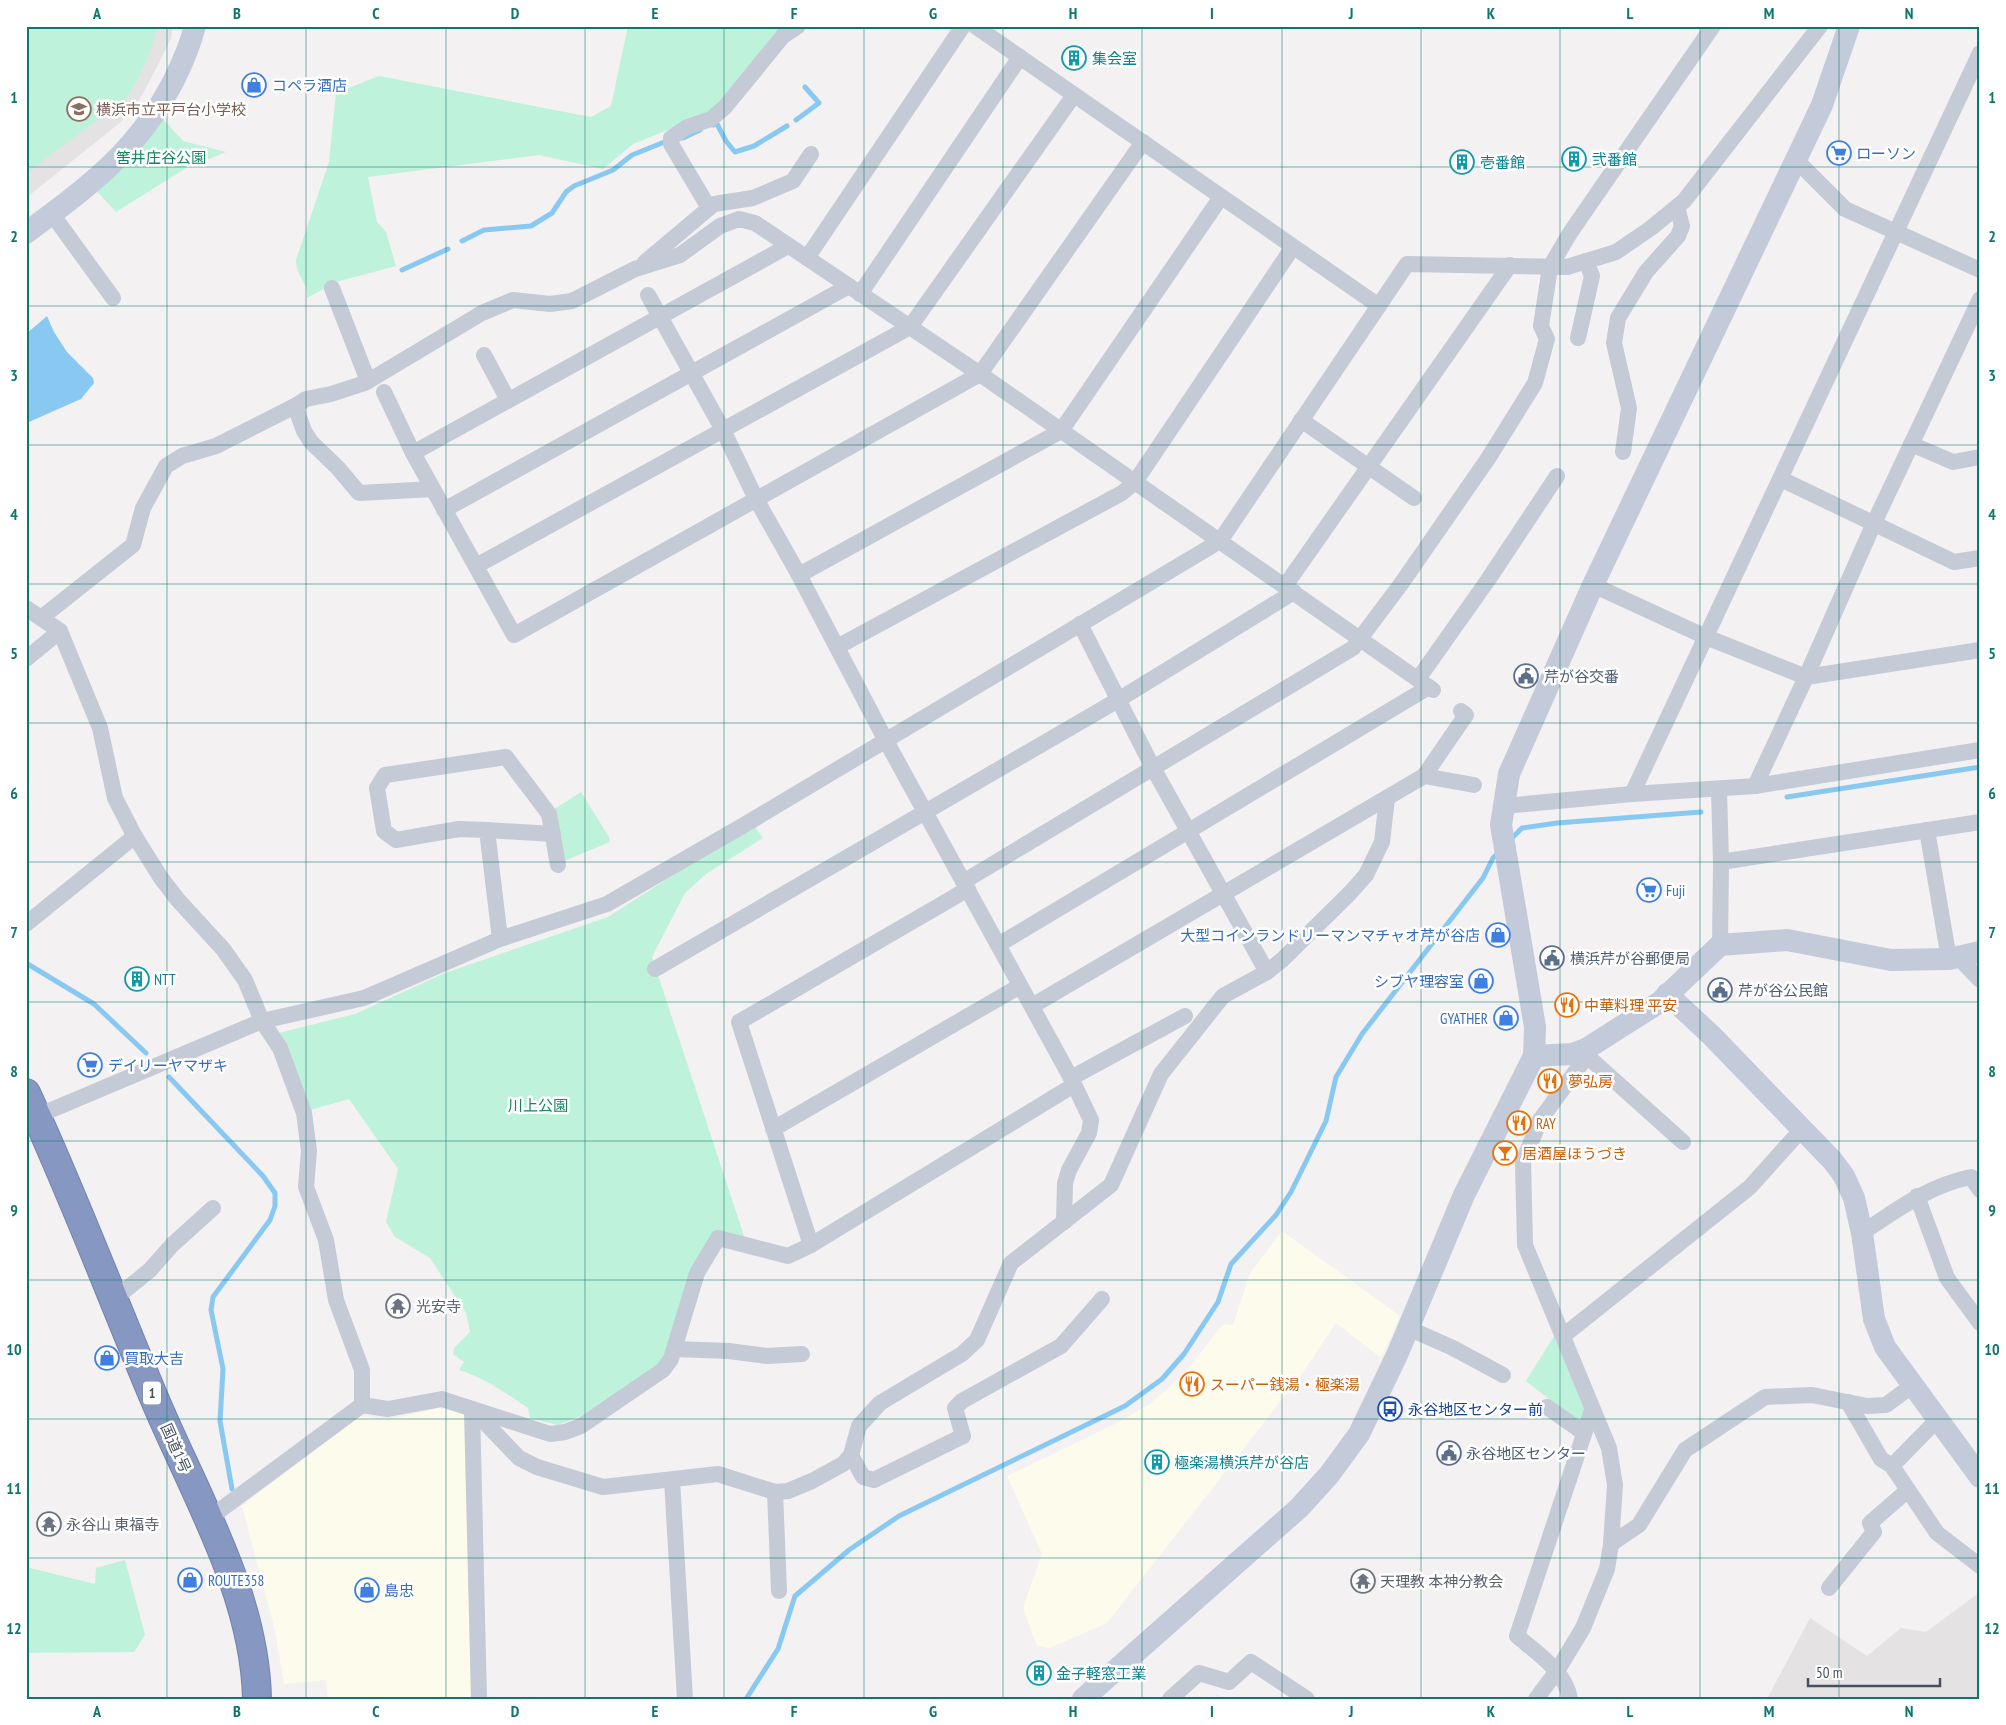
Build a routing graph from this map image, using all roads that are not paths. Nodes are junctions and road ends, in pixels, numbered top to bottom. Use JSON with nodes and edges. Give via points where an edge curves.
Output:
{"nodes":[{"id":1,"x":195,"y":26,"type":"edge"},
{"id":2,"x":798,"y":26,"type":"edge"},
{"id":3,"x":963,"y":26,"type":"edge"},
{"id":4,"x":975,"y":26,"type":"edge"},
{"id":5,"x":1713,"y":26,"type":"edge"},
{"id":6,"x":1820,"y":26,"type":"edge"},
{"id":7,"x":1849,"y":26,"type":"edge"},
{"id":8,"x":1980,"y":53,"type":"edge"},
{"id":9,"x":1020,"y":57,"type":"junction"},
{"id":10,"x":1074,"y":95,"type":"junction"},
{"id":11,"x":1143,"y":142,"type":"junction"},
{"id":12,"x":811,"y":154,"type":"dead end"},
{"id":13,"x":1796,"y":160,"type":"junction"},
{"id":14,"x":1221,"y":197,"type":"junction"},
{"id":15,"x":1677,"y":207,"type":"junction"},
{"id":16,"x":709,"y":208,"type":"junction"},
{"id":17,"x":52,"y":214,"type":"junction"},
{"id":18,"x":1897,"y":232,"type":"junction"},
{"id":19,"x":26,"y":233,"type":"edge"},
{"id":20,"x":788,"y":246,"type":"junction"},
{"id":21,"x":1293,"y":247,"type":"junction"},
{"id":22,"x":806,"y":258,"type":"junction"},
{"id":23,"x":1586,"y":261,"type":"junction"},
{"id":24,"x":1510,"y":265,"type":"junction"},
{"id":25,"x":1550,"y":267,"type":"junction"},
{"id":26,"x":635,"y":270,"type":"junction"},
{"id":27,"x":1980,"y":270,"type":"edge"},
{"id":28,"x":332,"y":288,"type":"dead end"},
{"id":29,"x":854,"y":290,"type":"junction"},
{"id":30,"x":648,"y":295,"type":"dead end"},
{"id":31,"x":113,"y":298,"type":"dead end"},
{"id":32,"x":1980,"y":299,"type":"edge"},
{"id":33,"x":1378,"y":306,"type":"junction"},
{"id":34,"x":661,"y":316,"type":"junction"},
{"id":35,"x":910,"y":327,"type":"junction"},
{"id":36,"x":1578,"y":338,"type":"dead end"},
{"id":37,"x":484,"y":355,"type":"dead end"},
{"id":38,"x":692,"y":374,"type":"junction"},
{"id":39,"x":980,"y":374,"type":"junction"},
{"id":40,"x":368,"y":381,"type":"junction"},
{"id":41,"x":384,"y":392,"type":"dead end"},
{"id":42,"x":508,"y":400,"type":"junction"},
{"id":43,"x":295,"y":406,"type":"junction"},
{"id":44,"x":1301,"y":420,"type":"junction"},
{"id":45,"x":723,"y":430,"type":"junction"},
{"id":46,"x":1061,"y":431,"type":"junction"},
{"id":47,"x":1911,"y":444,"type":"junction"},
{"id":48,"x":1623,"y":452,"type":"dead end"},
{"id":49,"x":413,"y":453,"type":"junction"},
{"id":50,"x":1980,"y":457,"type":"edge"},
{"id":51,"x":1369,"y":467,"type":"junction"},
{"id":52,"x":1557,"y":476,"type":"dead end"},
{"id":53,"x":1781,"y":479,"type":"junction"},
{"id":54,"x":1135,"y":482,"type":"junction"},
{"id":55,"x":433,"y":489,"type":"junction"},
{"id":56,"x":1414,"y":498,"type":"dead end"},
{"id":57,"x":756,"y":499,"type":"junction"},
{"id":58,"x":444,"y":510,"type":"junction"},
{"id":59,"x":1874,"y":523,"type":"junction"},
{"id":60,"x":1220,"y":541,"type":"junction"},
{"id":61,"x":1980,"y":558,"type":"edge"},
{"id":62,"x":476,"y":566,"type":"junction"},
{"id":63,"x":799,"y":575,"type":"junction"},
{"id":64,"x":1593,"y":584,"type":"junction"},
{"id":65,"x":1290,"y":589,"type":"junction"},
{"id":66,"x":26,"y":608,"type":"edge"},
{"id":67,"x":42,"y":618,"type":"junction"},
{"id":68,"x":1080,"y":624,"type":"junction"},
{"id":69,"x":60,"y":632,"type":"junction"},
{"id":70,"x":1706,"y":637,"type":"junction"},
{"id":71,"x":1361,"y":638,"type":"junction"},
{"id":72,"x":837,"y":647,"type":"junction"},
{"id":73,"x":1980,"y":650,"type":"edge"},
{"id":74,"x":26,"y":659,"type":"edge"},
{"id":75,"x":1806,"y":677,"type":"junction"},
{"id":76,"x":1427,"y":685,"type":"junction"},
{"id":77,"x":1118,"y":700,"type":"junction"},
{"id":78,"x":1461,"y":711,"type":"dead end"},
{"id":79,"x":885,"y":739,"type":"junction"},
{"id":80,"x":1980,"y":750,"type":"edge"},
{"id":81,"x":1153,"y":768,"type":"junction"},
{"id":82,"x":1424,"y":776,"type":"junction"},
{"id":83,"x":1474,"y":786,"type":"dead end"},
{"id":84,"x":1755,"y":786,"type":"junction"},
{"id":85,"x":1719,"y":790,"type":"junction"},
{"id":86,"x":1632,"y":794,"type":"junction"},
{"id":87,"x":1387,"y":798,"type":"junction"},
{"id":88,"x":925,"y":811,"type":"junction"},
{"id":89,"x":1503,"y":815,"type":"junction"},
{"id":90,"x":1980,"y":822,"type":"edge"},
{"id":91,"x":487,"y":830,"type":"junction"},
{"id":92,"x":1928,"y":830,"type":"junction"},
{"id":93,"x":1188,"y":831,"type":"junction"},
{"id":94,"x":552,"y":834,"type":"junction"},
{"id":95,"x":135,"y":836,"type":"junction"},
{"id":96,"x":1721,"y":862,"type":"junction"},
{"id":97,"x":558,"y":865,"type":"dead end"},
{"id":98,"x":966,"y":886,"type":"junction"},
{"id":99,"x":1223,"y":894,"type":"junction"},
{"id":100,"x":26,"y":924,"type":"edge"},
{"id":101,"x":500,"y":939,"type":"junction"},
{"id":102,"x":998,"y":945,"type":"junction"},
{"id":103,"x":1720,"y":945,"type":"junction"},
{"id":104,"x":1980,"y":952,"type":"edge"},
{"id":105,"x":1953,"y":958,"type":"junction"},
{"id":106,"x":655,"y":969,"type":"dead end"},
{"id":107,"x":1267,"y":972,"type":"junction"},
{"id":108,"x":1980,"y":980,"type":"edge"},
{"id":109,"x":1020,"y":986,"type":"junction"},
{"id":110,"x":1667,"y":994,"type":"junction"},
{"id":111,"x":1223,"y":996,"type":"junction"},
{"id":112,"x":1032,"y":1006,"type":"junction"},
{"id":113,"x":262,"y":1021,"type":"junction"},
{"id":114,"x":1587,"y":1052,"type":"junction"},
{"id":115,"x":1534,"y":1056,"type":"junction"},
{"id":116,"x":1073,"y":1081,"type":"junction"},
{"id":117,"x":31,"y":1105,"type":"edge"},
{"id":118,"x":773,"y":1129,"type":"junction"},
{"id":119,"x":1802,"y":1129,"type":"junction"},
{"id":120,"x":1683,"y":1142,"type":"dead end"},
{"id":121,"x":1977,"y":1178,"type":"edge"},
{"id":122,"x":1917,"y":1196,"type":"junction"},
{"id":123,"x":214,"y":1208,"type":"dead end"},
{"id":124,"x":1064,"y":1222,"type":"junction"},
{"id":125,"x":1862,"y":1233,"type":"junction"},
{"id":126,"x":811,"y":1245,"type":"junction"},
{"id":127,"x":1102,"y":1299,"type":"dead end"},
{"id":128,"x":113,"y":1300,"type":"junction"},
{"id":129,"x":1980,"y":1323,"type":"edge"},
{"id":130,"x":1408,"y":1328,"type":"junction"},
{"id":131,"x":1563,"y":1336,"type":"junction"},
{"id":132,"x":674,"y":1349,"type":"junction"},
{"id":133,"x":802,"y":1354,"type":"dead end"},
{"id":134,"x":1502,"y":1375,"type":"dead end"},
{"id":135,"x":1913,"y":1385,"type":"junction"},
{"id":136,"x":1848,"y":1402,"type":"junction"},
{"id":137,"x":362,"y":1405,"type":"junction"},
{"id":138,"x":1547,"y":1407,"type":"dead end"},
{"id":139,"x":472,"y":1409,"type":"junction"},
{"id":140,"x":1592,"y":1410,"type":"junction"},
{"id":141,"x":1938,"y":1420,"type":"junction"},
{"id":142,"x":1584,"y":1433,"type":"junction"},
{"id":143,"x":851,"y":1454,"type":"junction"},
{"id":144,"x":1892,"y":1466,"type":"junction"},
{"id":145,"x":1980,"y":1477,"type":"edge"},
{"id":146,"x":672,"y":1480,"type":"junction"},
{"id":147,"x":1908,"y":1490,"type":"junction"},
{"id":148,"x":775,"y":1492,"type":"junction"},
{"id":149,"x":208,"y":1519,"type":"junction"},
{"id":150,"x":1611,"y":1544,"type":"junction"},
{"id":151,"x":1980,"y":1566,"type":"edge"},
{"id":152,"x":1829,"y":1588,"type":"dead end"},
{"id":153,"x":780,"y":1591,"type":"dead end"},
{"id":154,"x":1557,"y":1671,"type":"junction"},
{"id":155,"x":1094,"y":1696,"type":"edge"},
{"id":156,"x":257,"y":1699,"type":"edge"},
{"id":157,"x":479,"y":1699,"type":"edge"},
{"id":158,"x":685,"y":1699,"type":"edge"},
{"id":159,"x":1170,"y":1699,"type":"edge"},
{"id":160,"x":1307,"y":1699,"type":"edge"},
{"id":161,"x":1536,"y":1699,"type":"edge"},
{"id":162,"x":1570,"y":1699,"type":"edge"}],
"edges":[{"from":1,"to":17,"type":"street","via":[[180,68],[140,135],[110,168]]},
{"from":2,"to":16,"type":"street","via":[[783,36],[711,120],[687,127],[671,138],[671,144]]},
{"from":3,"to":22,"type":"street"},
{"from":4,"to":9,"type":"street"},
{"from":5,"to":25,"type":"street"},
{"from":6,"to":15,"type":"street","via":[[1706,175]]},
{"from":7,"to":13,"type":"street","via":[[1822,105]]},
{"from":8,"to":18,"type":"street"},
{"from":9,"to":10,"type":"street"},
{"from":9,"to":29,"type":"street"},
{"from":10,"to":11,"type":"street"},
{"from":10,"to":35,"type":"street"},
{"from":11,"to":14,"type":"street"},
{"from":11,"to":39,"type":"street"},
{"from":12,"to":16,"type":"street","via":[[793,181],[753,198],[714,204]]},
{"from":13,"to":18,"type":"street","via":[[1845,209]]},
{"from":13,"to":64,"type":"street"},
{"from":14,"to":21,"type":"street"},
{"from":14,"to":46,"type":"street"},
{"from":15,"to":23,"type":"street","via":[[1616,252]]},
{"from":15,"to":48,"type":"street","via":[[1682,226],[1678,236],[1646,272],[1618,318],[1614,343],[1629,408]]},
{"from":16,"to":26,"type":"street"},
{"from":17,"to":19,"type":"street"},
{"from":17,"to":31,"type":"street"},
{"from":18,"to":27,"type":"street"},
{"from":18,"to":53,"type":"street"},
{"from":20,"to":22,"type":"street"},
{"from":20,"to":26,"type":"street","via":[[755,223],[739,219],[720,226],[680,255]]},
{"from":20,"to":34,"type":"street"},
{"from":21,"to":33,"type":"street"},
{"from":21,"to":54,"type":"street"},
{"from":22,"to":29,"type":"street"},
{"from":23,"to":25,"type":"street","via":[[1567,267]]},
{"from":23,"to":36,"type":"street","via":[[1592,276]]},
{"from":24,"to":25,"type":"street"},
{"from":24,"to":33,"type":"street","via":[[1407,264]]},
{"from":24,"to":51,"type":"street"},
{"from":25,"to":71,"type":"street","via":[[1541,326],[1547,339],[1535,383],[1489,457]]},
{"from":26,"to":40,"type":"street","via":[[572,301],[550,304],[514,300],[506,303],[482,313]]},
{"from":28,"to":40,"type":"street"},
{"from":29,"to":35,"type":"street"},
{"from":29,"to":38,"type":"street"},
{"from":30,"to":34,"type":"street"},
{"from":32,"to":47,"type":"street"},
{"from":33,"to":44,"type":"street"},
{"from":34,"to":38,"type":"street"},
{"from":34,"to":42,"type":"street"},
{"from":35,"to":39,"type":"street"},
{"from":35,"to":45,"type":"street"},
{"from":37,"to":42,"type":"street"},
{"from":38,"to":45,"type":"street"},
{"from":38,"to":58,"type":"street"},
{"from":39,"to":46,"type":"street"},
{"from":39,"to":57,"type":"street"},
{"from":40,"to":43,"type":"street","via":[[331,394],[306,398]]},
{"from":41,"to":49,"type":"street"},
{"from":42,"to":49,"type":"street"},
{"from":43,"to":55,"type":"street","via":[[311,442],[359,493]]},
{"from":43,"to":67,"type":"street","via":[[216,446],[182,456],[166,466],[142,508],[133,545]]},
{"from":44,"to":51,"type":"street"},
{"from":44,"to":60,"type":"street"},
{"from":45,"to":57,"type":"street"},
{"from":45,"to":62,"type":"street"},
{"from":46,"to":54,"type":"street"},
{"from":46,"to":63,"type":"street"},
{"from":47,"to":50,"type":"street","via":[[1953,462]]},
{"from":47,"to":59,"type":"street"},
{"from":49,"to":55,"type":"street"},
{"from":51,"to":56,"type":"street"},
{"from":51,"to":65,"type":"street"},
{"from":52,"to":76,"type":"street","via":[[1488,580]]},
{"from":53,"to":59,"type":"street"},
{"from":53,"to":70,"type":"street"},
{"from":54,"to":60,"type":"street"},
{"from":54,"to":72,"type":"street","via":[[1122,493]]},
{"from":55,"to":58,"type":"street"},
{"from":57,"to":62,"type":"street","via":[[514,635]]},
{"from":57,"to":63,"type":"street"},
{"from":58,"to":62,"type":"street"},
{"from":59,"to":61,"type":"street","via":[[1954,562]]},
{"from":59,"to":75,"type":"street"},
{"from":60,"to":65,"type":"street"},
{"from":60,"to":68,"type":"street"},
{"from":63,"to":72,"type":"street"},
{"from":64,"to":70,"type":"street"},
{"from":64,"to":89,"type":"street","via":[[1509,774]]},
{"from":65,"to":71,"type":"street"},
{"from":65,"to":77,"type":"street"},
{"from":66,"to":67,"type":"street"},
{"from":67,"to":69,"type":"street"},
{"from":68,"to":77,"type":"street"},
{"from":68,"to":79,"type":"street"},
{"from":69,"to":74,"type":"street"},
{"from":69,"to":95,"type":"street","via":[[100,728],[115,798]]},
{"from":70,"to":75,"type":"street"},
{"from":70,"to":86,"type":"street"},
{"from":71,"to":76,"type":"street"},
{"from":71,"to":81,"type":"street","via":[[1353,648]]},
{"from":72,"to":79,"type":"street"},
{"from":73,"to":75,"type":"street"},
{"from":75,"to":84,"type":"street"},
{"from":76,"to":93,"type":"street"},
{"from":77,"to":81,"type":"street"},
{"from":77,"to":88,"type":"street"},
{"from":78,"to":82,"type":"street","via":[[1466,715]]},
{"from":79,"to":88,"type":"street"},
{"from":79,"to":101,"type":"street","via":[[607,904]]},
{"from":80,"to":84,"type":"street"},
{"from":81,"to":93,"type":"street"},
{"from":81,"to":98,"type":"street"},
{"from":82,"to":83,"type":"street"},
{"from":82,"to":87,"type":"street"},
{"from":84,"to":85,"type":"street"},
{"from":85,"to":86,"type":"street"},
{"from":85,"to":96,"type":"street"},
{"from":86,"to":89,"type":"street"},
{"from":87,"to":99,"type":"street"},
{"from":87,"to":107,"type":"street","via":[[1382,842],[1366,875]]},
{"from":88,"to":98,"type":"street"},
{"from":88,"to":106,"type":"street"},
{"from":89,"to":115,"type":"street","via":[[1535,1027]]},
{"from":90,"to":92,"type":"street"},
{"from":91,"to":94,"type":"street"},
{"from":91,"to":94,"type":"street","via":[[459,829],[396,840],[384,831],[377,788],[385,775],[506,757],[549,814]]},
{"from":91,"to":101,"type":"street"},
{"from":92,"to":96,"type":"street"},
{"from":92,"to":105,"type":"street"},
{"from":93,"to":99,"type":"street"},
{"from":93,"to":102,"type":"street"},
{"from":94,"to":97,"type":"street"},
{"from":95,"to":100,"type":"street"},
{"from":95,"to":113,"type":"street","via":[[161,878],[223,948],[245,980]]},
{"from":96,"to":103,"type":"street"},
{"from":98,"to":102,"type":"street"},
{"from":98,"to":118,"type":"street","via":[[739,1022]]},
{"from":99,"to":107,"type":"street"},
{"from":99,"to":112,"type":"street"},
{"from":101,"to":113,"type":"street","via":[[364,998]]},
{"from":102,"to":109,"type":"street"},
{"from":103,"to":105,"type":"street","via":[[1787,940],[1891,960]]},
{"from":103,"to":110,"type":"street"},
{"from":104,"to":105,"type":"street"},
{"from":105,"to":108,"type":"street"},
{"from":107,"to":111,"type":"street"},
{"from":109,"to":112,"type":"street"},
{"from":109,"to":118,"type":"street"},
{"from":110,"to":114,"type":"street"},
{"from":110,"to":119,"type":"street"},
{"from":111,"to":116,"type":"street"},
{"from":111,"to":124,"type":"street","via":[[1161,1074],[1111,1185]]},
{"from":112,"to":116,"type":"street"},
{"from":113,"to":117,"type":"street"},
{"from":113,"to":137,"type":"street","via":[[280,1048],[304,1113],[308,1151],[306,1187],[326,1240],[336,1300],[362,1370]]},
{"from":114,"to":115,"type":"street"},
{"from":114,"to":120,"type":"street"},
{"from":114,"to":131,"type":"street","via":[[1540,1120],[1523,1162],[1525,1245]]},
{"from":115,"to":130,"type":"street","via":[[1464,1195]]},
{"from":116,"to":124,"type":"street","via":[[1091,1120],[1065,1183]]},
{"from":116,"to":126,"type":"street"},
{"from":117,"to":128,"type":"highway","name":"国道1号","number":"1"},
{"from":118,"to":126,"type":"street"},
{"from":119,"to":125,"type":"street","via":[[1844,1176],[1854,1198]]},
{"from":119,"to":131,"type":"street","via":[[1750,1187]]},
{"from":121,"to":122,"type":"street","via":[[1962,1179]]},
{"from":122,"to":125,"type":"street"},
{"from":122,"to":129,"type":"street","via":[[1947,1278]]},
{"from":123,"to":128,"type":"street","via":[[172,1245],[150,1270]]},
{"from":124,"to":143,"type":"street","via":[[1011,1263],[977,1340],[962,1354],[880,1403],[859,1426]]},
{"from":125,"to":135,"type":"street","via":[[1874,1319],[1885,1347]]},
{"from":126,"to":132,"type":"street","via":[[788,1256],[718,1238],[698,1273]]},
{"from":127,"to":143,"type":"street","via":[[1060,1346],[962,1401],[955,1408],[964,1436],[874,1480],[863,1477]]},
{"from":128,"to":149,"type":"highway","name":"国道1号","number":"1"},
{"from":130,"to":134,"type":"street"},
{"from":130,"to":155,"type":"street","via":[[1358,1434],[1329,1475],[1299,1508]]},
{"from":131,"to":140,"type":"street"},
{"from":132,"to":133,"type":"street","via":[[767,1356]]},
{"from":132,"to":139,"type":"street","via":[[672,1359],[662,1370],[581,1426],[565,1432],[550,1434]]},
{"from":135,"to":136,"type":"street","via":[[1886,1405]]},
{"from":135,"to":141,"type":"street"},
{"from":136,"to":144,"type":"street","via":[[1881,1459]]},
{"from":136,"to":150,"type":"street","via":[[1812,1395],[1765,1397],[1685,1450],[1639,1525]]},
{"from":137,"to":139,"type":"street","via":[[388,1409],[442,1399]]},
{"from":137,"to":149,"type":"street"},
{"from":138,"to":142,"type":"street"},
{"from":139,"to":146,"type":"street","via":[[519,1458],[537,1467],[603,1487]]},
{"from":139,"to":157,"type":"street"},
{"from":140,"to":142,"type":"street"},
{"from":140,"to":150,"type":"street","via":[[1609,1448],[1615,1485]]},
{"from":141,"to":144,"type":"street"},
{"from":141,"to":145,"type":"street"},
{"from":142,"to":154,"type":"street","via":[[1517,1636]]},
{"from":143,"to":148,"type":"street","via":[[843,1464],[812,1481],[788,1491]]},
{"from":144,"to":147,"type":"street"},
{"from":146,"to":148,"type":"street","via":[[718,1474]]},
{"from":146,"to":158,"type":"street"},
{"from":147,"to":151,"type":"street","via":[[1937,1533]]},
{"from":147,"to":152,"type":"street","via":[[1870,1523],[1874,1532]]},
{"from":148,"to":153,"type":"street"},
{"from":149,"to":156,"type":"highway","name":"国道1号","number":"1","via":[[230,1567],[248,1625]]},
{"from":150,"to":154,"type":"street","via":[[1607,1569],[1583,1628]]},
{"from":154,"to":161,"type":"street"},
{"from":154,"to":162,"type":"street","via":[[1569,1688]]},
{"from":159,"to":160,"type":"street","via":[[1199,1673],[1229,1682],[1251,1662]]}]}
